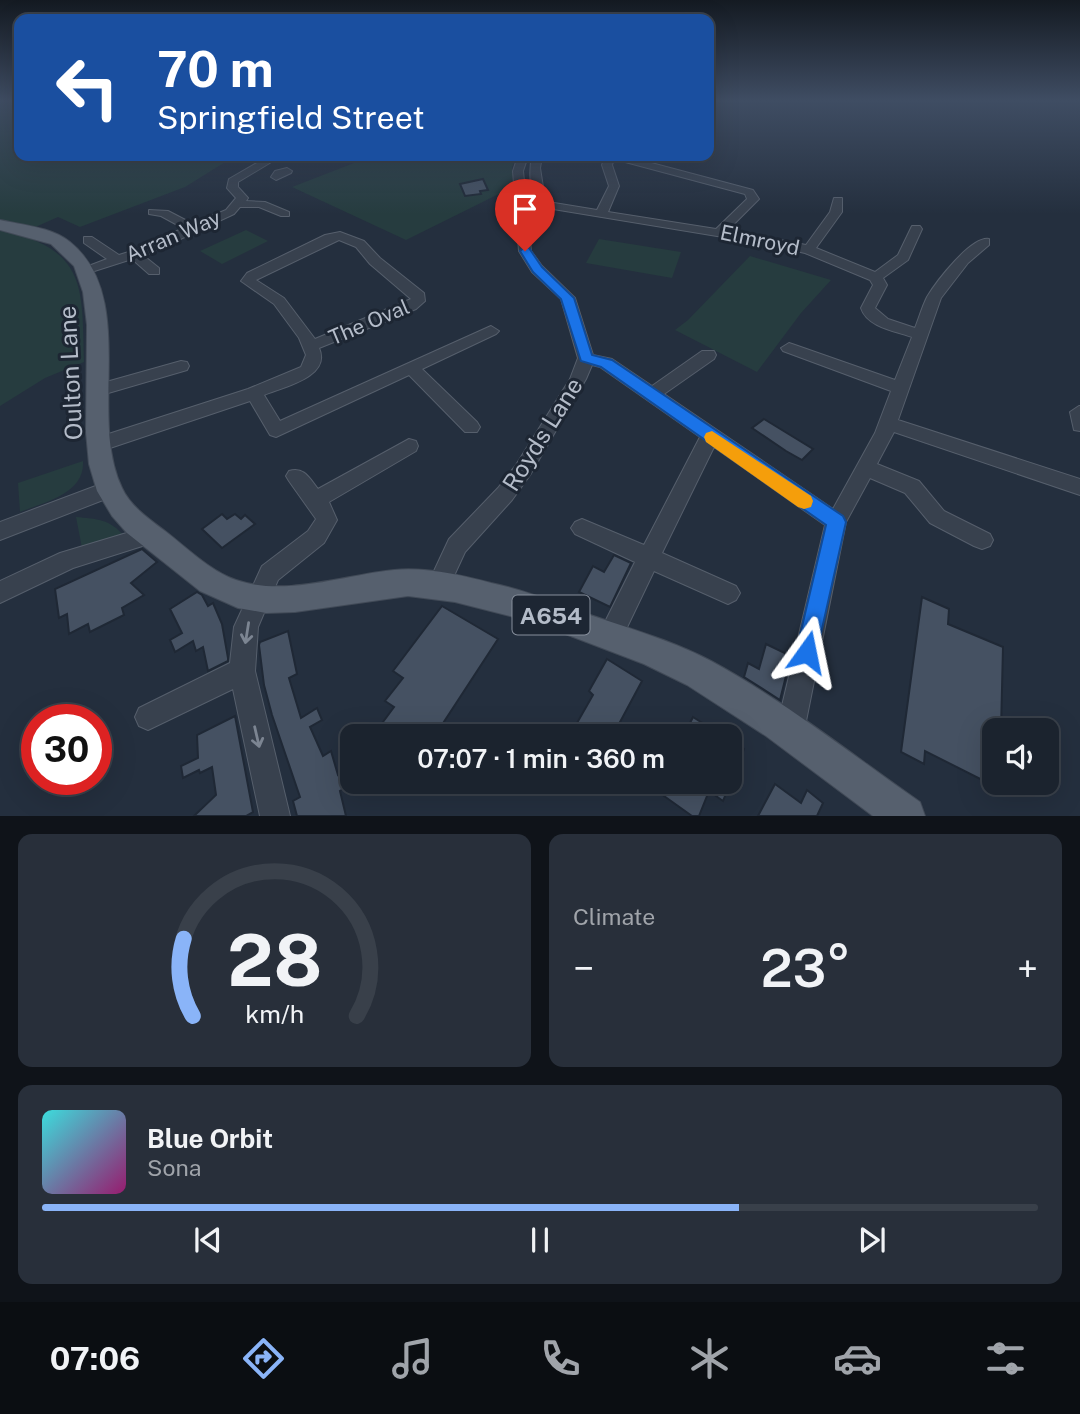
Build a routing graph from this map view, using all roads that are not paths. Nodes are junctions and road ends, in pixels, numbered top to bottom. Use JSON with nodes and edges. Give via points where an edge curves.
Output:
{"nodes":[{"id":1,"x":267,"y":161,"type":"edge"},
{"id":2,"x":521,"y":161,"type":"edge"},
{"id":3,"x":536,"y":161,"type":"edge"},
{"id":4,"x":609,"y":161,"type":"edge"},
{"id":5,"x":631,"y":161,"type":"edge"},
{"id":6,"x":257,"y":167,"type":"junction"},
{"id":7,"x":281,"y":174,"type":"dead end"},
{"id":8,"x":838,"y":200,"type":"dead end"},
{"id":9,"x":240,"y":204,"type":"junction"},
{"id":10,"x":163,"y":211,"type":"dead end"},
{"id":11,"x":285,"y":214,"type":"dead end"},
{"id":12,"x":601,"y":215,"type":"junction"},
{"id":13,"x":0,"y":225,"type":"edge"},
{"id":14,"x":193,"y":229,"type":"junction"},
{"id":15,"x":916,"y":229,"type":"dead end"},
{"id":16,"x":720,"y":232,"type":"junction"},
{"id":17,"x":88,"y":240,"type":"dead end"},
{"id":18,"x":985,"y":242,"type":"dead end"},
{"id":19,"x":808,"y":250,"type":"junction"},
{"id":20,"x":136,"y":256,"type":"junction"},
{"id":21,"x":117,"y":260,"type":"junction"},
{"id":22,"x":85,"y":270,"type":"junction"},
{"id":23,"x":152,"y":271,"type":"dead end"},
{"id":24,"x":876,"y":277,"type":"junction"},
{"id":25,"x":481,"y":331,"type":"dead end"},
{"id":26,"x":920,"y":335,"type":"junction"},
{"id":27,"x":311,"y":346,"type":"junction"},
{"id":28,"x":789,"y":348,"type":"dead end"},
{"id":29,"x":708,"y":355,"type":"dead end"},
{"id":30,"x":586,"y":358,"type":"junction"},
{"id":31,"x":177,"y":364,"type":"dead end"},
{"id":32,"x":412,"y":369,"type":"junction"},
{"id":33,"x":900,"y":388,"type":"junction"},
{"id":34,"x":98,"y":390,"type":"junction"},
{"id":35,"x":254,"y":393,"type":"junction"},
{"id":36,"x":651,"y":395,"type":"junction"},
{"id":37,"x":888,"y":423,"type":"junction"},
{"id":38,"x":471,"y":427,"type":"dead end"},
{"id":39,"x":709,"y":435,"type":"junction"},
{"id":40,"x":100,"y":444,"type":"junction"},
{"id":41,"x":409,"y":446,"type":"dead end"},
{"id":42,"x":864,"y":467,"type":"junction"},
{"id":43,"x":296,"y":476,"type":"dead end"},
{"id":44,"x":1080,"y":487,"type":"edge"},
{"id":45,"x":109,"y":489,"type":"junction"},
{"id":46,"x":316,"y":500,"type":"junction"},
{"id":47,"x":836,"y":522,"type":"junction"},
{"id":48,"x":582,"y":528,"type":"dead end"},
{"id":49,"x":0,"y":531,"type":"edge"},
{"id":50,"x":150,"y":535,"type":"junction"},
{"id":51,"x":985,"y":543,"type":"dead end"},
{"id":52,"x":650,"y":557,"type":"junction"},
{"id":53,"x":438,"y":586,"type":"junction"},
{"id":54,"x":0,"y":592,"type":"edge"},
{"id":55,"x":728,"y":593,"type":"dead end"},
{"id":56,"x":258,"y":598,"type":"junction"},
{"id":57,"x":610,"y":636,"type":"junction"},
{"id":58,"x":242,"y":671,"type":"junction"},
{"id":59,"x":148,"y":717,"type":"dead end"},
{"id":60,"x":790,"y":731,"type":"junction"},
{"id":61,"x":275,"y":816,"type":"edge"},
{"id":62,"x":906,"y":816,"type":"edge"}],
"edges":[{"from":1,"to":6,"type":"street","name":"Arran Way"},
{"from":2,"to":30,"type":"street","name":"Royds Lane","via":[[518,171],[525,251],[568,298]]},
{"from":3,"to":12,"type":"street","name":"Elmroyd","via":[[540,201]]},
{"from":4,"to":12,"type":"street","via":[[614,186]]},
{"from":5,"to":16,"type":"street","via":[[749,192],[753,199]]},
{"from":6,"to":7,"type":"street"},
{"from":6,"to":9,"type":"street","name":"Arran Way","via":[[231,185],[242,198]]},
{"from":8,"to":19,"type":"street","via":[[836,212]]},
{"from":9,"to":11,"type":"street","via":[[261,204]]},
{"from":9,"to":14,"type":"street","name":"Arran Way"},
{"from":10,"to":14,"type":"street"},
{"from":12,"to":16,"type":"street","name":"Elmroyd"},
{"from":13,"to":22,"type":"main road","name":"Oulton Lane","number":"A654","via":[[56,240]]},
{"from":14,"to":20,"type":"street","name":"Arran Way"},
{"from":15,"to":24,"type":"street","via":[[903,257]]},
{"from":16,"to":19,"type":"street","name":"Elmroyd"},
{"from":17,"to":21,"type":"street","name":"Arran Way"},
{"from":18,"to":26,"type":"street","via":[[963,260],[934,298]]},
{"from":19,"to":24,"type":"street","name":"Elmroyd"},
{"from":20,"to":21,"type":"street","name":"Arran Way"},
{"from":20,"to":23,"type":"street"},
{"from":21,"to":22,"type":"street","name":"Arran Way"},
{"from":22,"to":34,"type":"main road","name":"Oulton Lane","number":"A654","via":[[94,305]]},
{"from":24,"to":26,"type":"street","via":[[880,285],[868,308],[870,314]]},
{"from":25,"to":32,"type":"street"},
{"from":26,"to":33,"type":"street"},
{"from":27,"to":27,"type":"street","name":"The Oval","via":[[279,301],[249,283],[252,276],[340,236],[360,244],[418,293],[411,306]]},
{"from":27,"to":35,"type":"street","name":"The Oval","via":[[315,360],[307,370]]},
{"from":28,"to":33,"type":"street"},
{"from":29,"to":36,"type":"street"},
{"from":30,"to":36,"type":"street","via":[[606,363]]},
{"from":30,"to":53,"type":"street","name":"Royds Lane","via":[[523,470],[457,546]]},
{"from":31,"to":34,"type":"street"},
{"from":32,"to":35,"type":"street","via":[[270,434]]},
{"from":32,"to":38,"type":"street"},
{"from":33,"to":37,"type":"street"},
{"from":34,"to":40,"type":"main road","name":"Oulton Lane","number":"A654"},
{"from":35,"to":40,"type":"street","name":"The Oval"},
{"from":36,"to":39,"type":"street"},
{"from":37,"to":42,"type":"street"},
{"from":37,"to":44,"type":"street"},
{"from":39,"to":47,"type":"street"},
{"from":39,"to":52,"type":"street"},
{"from":40,"to":45,"type":"main road","name":"Oulton Lane","number":"A654"},
{"from":41,"to":46,"type":"street"},
{"from":42,"to":47,"type":"street"},
{"from":42,"to":51,"type":"street","via":[[912,487],[937,517]]},
{"from":43,"to":46,"type":"street"},
{"from":45,"to":49,"type":"street"},
{"from":45,"to":50,"type":"main road","number":"A654"},
{"from":46,"to":56,"type":"street","via":[[325,512],[324,528],[270,573]]},
{"from":47,"to":60,"type":"street"},
{"from":48,"to":52,"type":"street"},
{"from":50,"to":54,"type":"street","via":[[68,560]]},
{"from":50,"to":56,"type":"main road","number":"A654","via":[[219,586]]},
{"from":52,"to":55,"type":"street"},
{"from":52,"to":57,"type":"street"},
{"from":53,"to":56,"type":"main road","number":"A654","via":[[405,582],[309,596]]},
{"from":53,"to":57,"type":"main road","number":"A654","via":[[536,609]]},
{"from":56,"to":58,"type":"street","one_way":true,"via":[[246,627]]},
{"from":57,"to":60,"type":"main road","number":"A654","via":[[699,674]]},
{"from":58,"to":59,"type":"street"},
{"from":58,"to":61,"type":"street","one_way":true},
{"from":60,"to":62,"type":"main road","number":"A654"}]}
